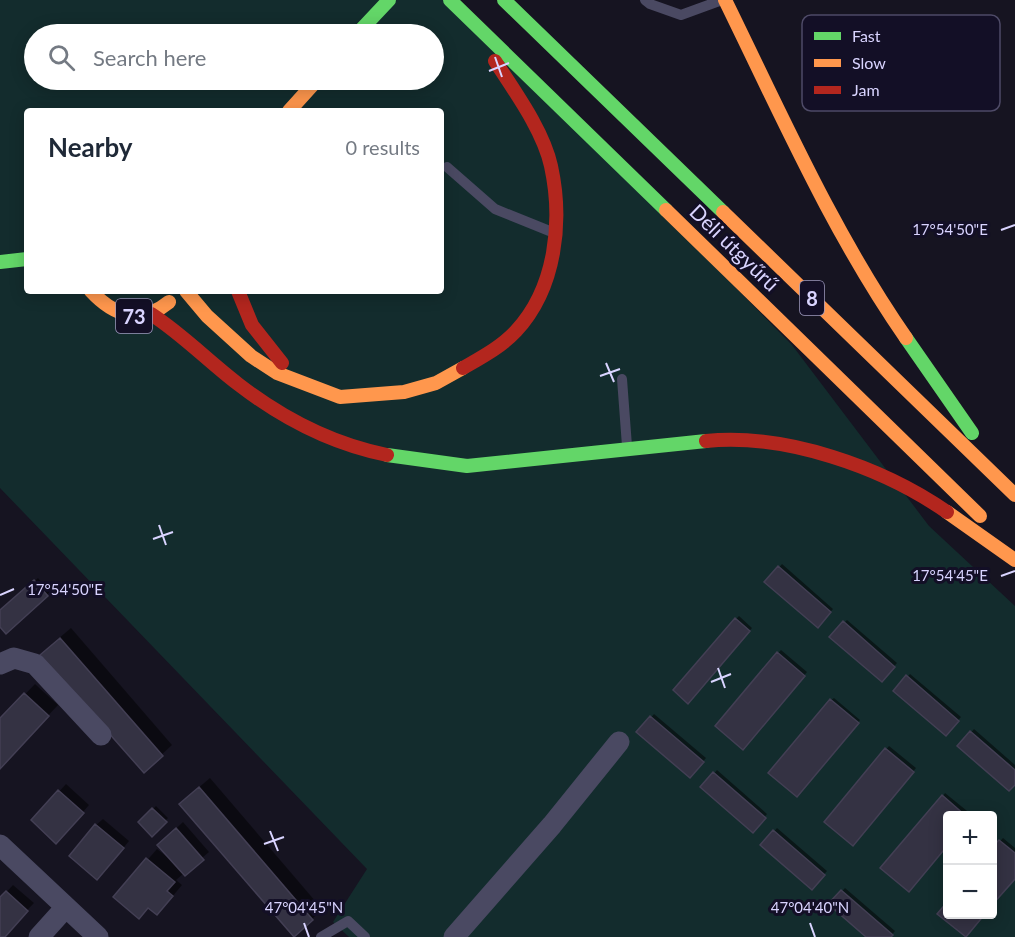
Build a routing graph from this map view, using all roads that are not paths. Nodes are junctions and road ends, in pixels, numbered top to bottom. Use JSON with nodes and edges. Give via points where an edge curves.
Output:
{"nodes":[{"id":1,"x":504,"y":0,"type":"edge"},
{"id":2,"x":645,"y":0,"type":"edge"},
{"id":3,"x":724,"y":0,"type":"edge"},
{"id":4,"x":452,"y":2,"type":"edge"},
{"id":5,"x":385,"y":4,"type":"edge"},
{"id":6,"x":366,"y":24,"type":"edge"},
{"id":7,"x":308,"y":90,"type":"edge"},
{"id":8,"x":292,"y":108,"type":"edge"},
{"id":9,"x":447,"y":167,"type":"dead end"},
{"id":10,"x":557,"y":234,"type":"junction"},
{"id":11,"x":24,"y":260,"type":"edge"},
{"id":12,"x":0,"y":262,"type":"edge"},
{"id":13,"x":94,"y":294,"type":"edge"},
{"id":14,"x":175,"y":294,"type":"edge"},
{"id":15,"x":189,"y":294,"type":"edge"},
{"id":16,"x":239,"y":294,"type":"edge"},
{"id":17,"x":151,"y":314,"type":"junction"},
{"id":18,"x":622,"y":379,"type":"dead end"},
{"id":19,"x":313,"y":389,"type":"junction"},
{"id":20,"x":627,"y":449,"type":"junction"},
{"id":21,"x":1015,"y":495,"type":"edge"},
{"id":22,"x":1015,"y":550,"type":"edge"},
{"id":23,"x":1015,"y":560,"type":"edge"},
{"id":24,"x":0,"y":664,"type":"edge"},
{"id":25,"x":101,"y":735,"type":"dead end"},
{"id":26,"x":619,"y":742,"type":"dead end"},
{"id":27,"x":0,"y":845,"type":"edge"},
{"id":28,"x":66,"y":907,"type":"junction"},
{"id":29,"x":39,"y":937,"type":"edge"},
{"id":30,"x":98,"y":937,"type":"edge"},
{"id":31,"x":321,"y":937,"type":"edge"},
{"id":32,"x":365,"y":937,"type":"edge"},
{"id":33,"x":454,"y":937,"type":"edge"}],
"edges":[{"from":1,"to":21,"type":"main road","name":"Déli útgyűrű","number":"8"},
{"from":2,"to":3,"type":"lane","via":[[681,15]]},
{"from":3,"to":21,"type":"main road","via":[[814,182],[883,305]]},
{"from":4,"to":10,"type":"main road","via":[[487,46],[528,111],[551,165]]},
{"from":4,"to":22,"type":"main road","name":"Déli útgyűrű","number":"8"},
{"from":5,"to":6,"type":"main road"},
{"from":7,"to":8,"type":"main road"},
{"from":9,"to":10,"type":"lane","via":[[495,209]]},
{"from":10,"to":19,"type":"main road","via":[[552,261],[538,296],[517,330],[496,349],[436,383],[379,396],[340,397]]},
{"from":11,"to":12,"type":"main road"},
{"from":13,"to":17,"type":"main road","number":"73","via":[[110,310],[137,317]]},
{"from":14,"to":17,"type":"main road","number":"73"},
{"from":15,"to":19,"type":"main road","via":[[251,356],[277,374]]},
{"from":16,"to":19,"type":"main road","via":[[252,325],[266,345]]},
{"from":17,"to":20,"type":"main road","via":[[280,414],[317,433],[369,451],[467,466]]},
{"from":18,"to":20,"type":"lane"},
{"from":20,"to":23,"type":"main road","via":[[715,440],[761,442],[839,459],[924,496]]},
{"from":24,"to":25,"type":"street","via":[[14,658],[35,664]]},
{"from":26,"to":33,"type":"street"},
{"from":27,"to":28,"type":"street"},
{"from":28,"to":29,"type":"street"},
{"from":28,"to":30,"type":"street"},
{"from":31,"to":32,"type":"lane","via":[[348,921]]}]}
